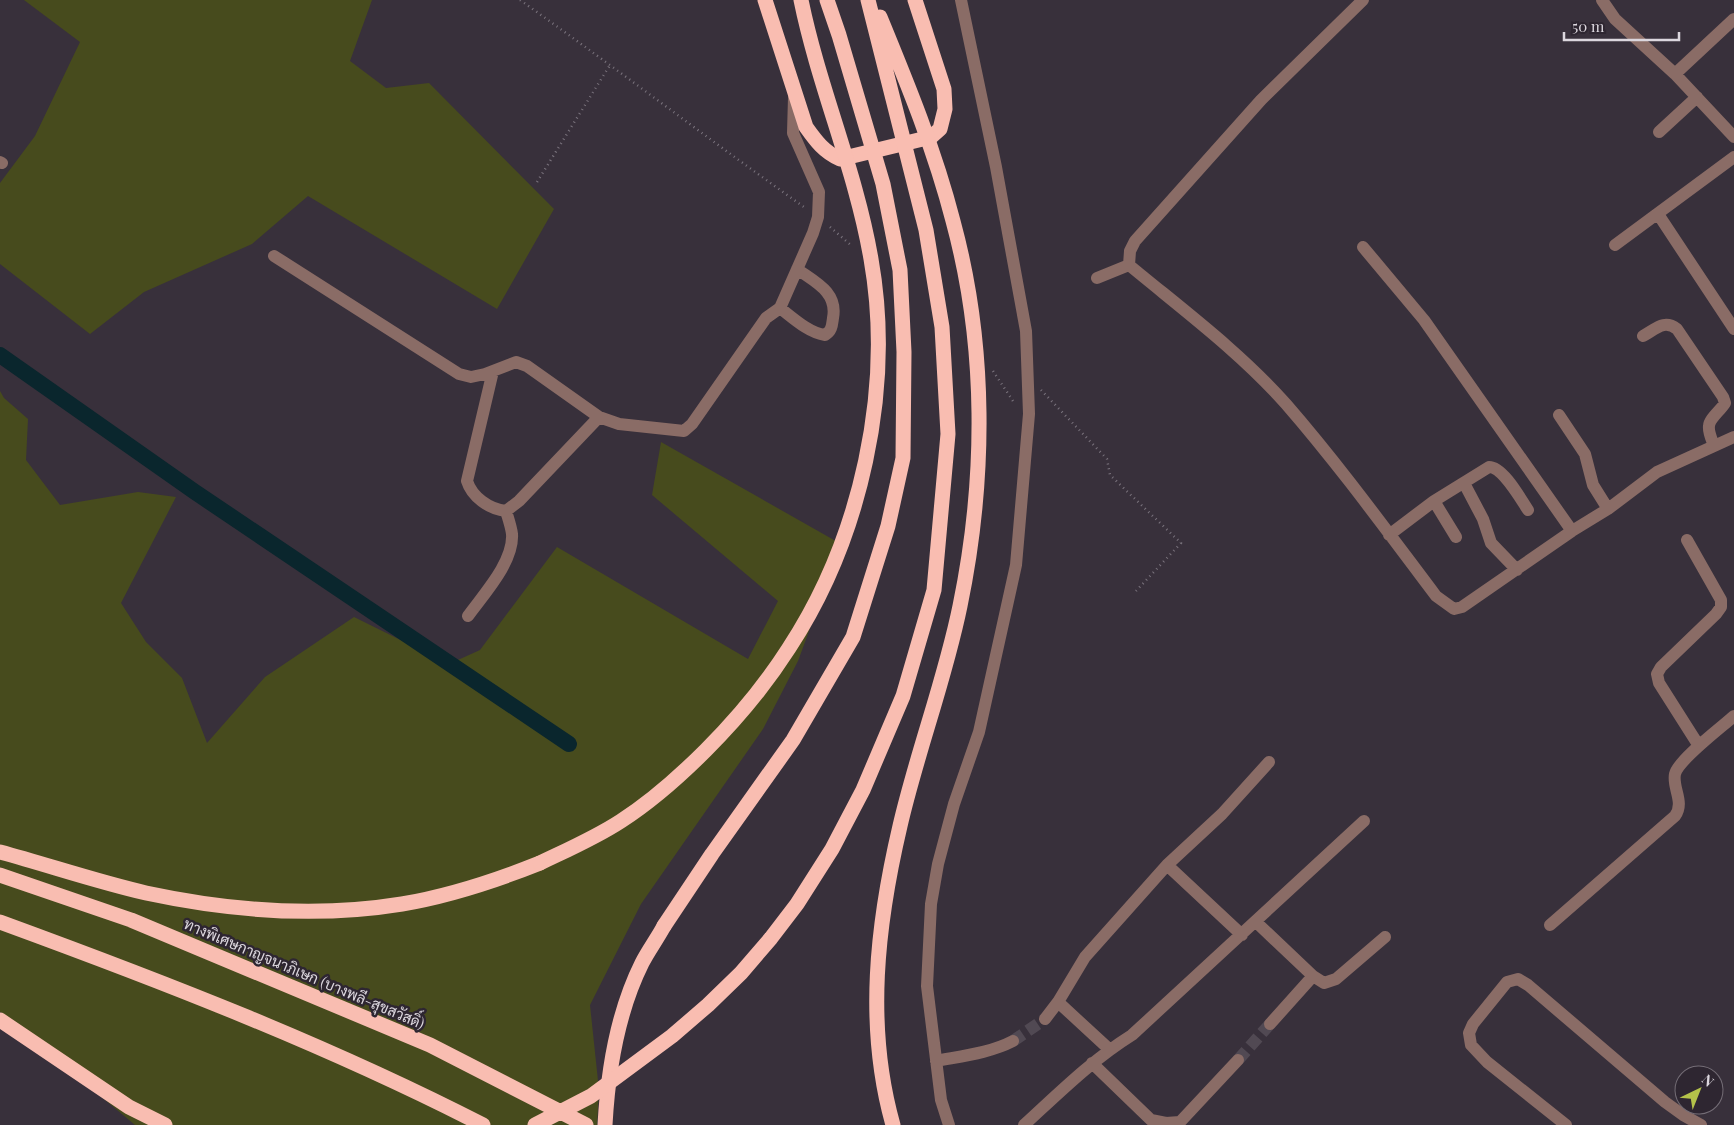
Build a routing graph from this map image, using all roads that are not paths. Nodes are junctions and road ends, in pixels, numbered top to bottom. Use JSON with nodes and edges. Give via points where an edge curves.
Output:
{"nodes":[{"id":1,"x":765,"y":0,"type":"edge"},
{"id":2,"x":801,"y":0,"type":"edge"},
{"id":3,"x":827,"y":0,"type":"edge"},
{"id":4,"x":868,"y":0,"type":"edge"},
{"id":5,"x":872,"y":0,"type":"edge"},
{"id":6,"x":915,"y":0,"type":"edge"},
{"id":7,"x":961,"y":0,"type":"edge"},
{"id":8,"x":1363,"y":0,"type":"edge"},
{"id":9,"x":1602,"y":0,"type":"edge"},
{"id":10,"x":1734,"y":19,"type":"edge"},
{"id":11,"x":1675,"y":74,"type":"junction"},
{"id":12,"x":794,"y":92,"type":"junction"},
{"id":13,"x":1697,"y":97,"type":"junction"},
{"id":14,"x":1659,"y":132,"type":"dead end"},
{"id":15,"x":1734,"y":138,"type":"edge"},
{"id":16,"x":1734,"y":157,"type":"edge"},
{"id":17,"x":1658,"y":214,"type":"junction"},
{"id":18,"x":1615,"y":245,"type":"dead end"},
{"id":19,"x":1363,"y":247,"type":"dead end"},
{"id":20,"x":274,"y":256,"type":"dead end"},
{"id":21,"x":1129,"y":265,"type":"junction"},
{"id":22,"x":797,"y":270,"type":"junction"},
{"id":23,"x":1097,"y":278,"type":"dead end"},
{"id":24,"x":780,"y":308,"type":"junction"},
{"id":25,"x":1734,"y":329,"type":"edge"},
{"id":26,"x":1644,"y":336,"type":"dead end"},
{"id":27,"x":493,"y":370,"type":"junction"},
{"id":28,"x":1559,"y":415,"type":"dead end"},
{"id":29,"x":599,"y":417,"type":"junction"},
{"id":30,"x":1734,"y":436,"type":"edge"},
{"id":31,"x":1714,"y":446,"type":"junction"},
{"id":32,"x":1464,"y":483,"type":"junction"},
{"id":33,"x":1434,"y":501,"type":"junction"},
{"id":34,"x":1608,"y":509,"type":"junction"},
{"id":35,"x":506,"y":510,"type":"junction"},
{"id":36,"x":1528,"y":510,"type":"dead end"},
{"id":37,"x":1572,"y":531,"type":"junction"},
{"id":38,"x":1389,"y":535,"type":"junction"},
{"id":39,"x":1456,"y":537,"type":"dead end"},
{"id":40,"x":1687,"y":540,"type":"dead end"},
{"id":41,"x":1516,"y":570,"type":"junction"},
{"id":42,"x":468,"y":616,"type":"dead end"},
{"id":43,"x":1734,"y":716,"type":"edge"},
{"id":44,"x":1699,"y":746,"type":"junction"},
{"id":45,"x":1269,"y":762,"type":"dead end"},
{"id":46,"x":1364,"y":820,"type":"dead end"},
{"id":47,"x":0,"y":852,"type":"edge"},
{"id":48,"x":1167,"y":865,"type":"junction"},
{"id":49,"x":0,"y":875,"type":"edge"},
{"id":50,"x":0,"y":922,"type":"edge"},
{"id":51,"x":1256,"y":922,"type":"junction"},
{"id":52,"x":1550,"y":925,"type":"dead end"},
{"id":53,"x":1242,"y":935,"type":"junction"},
{"id":54,"x":1385,"y":937,"type":"dead end"},
{"id":55,"x":1313,"y":976,"type":"junction"},
{"id":56,"x":1058,"y":1002,"type":"junction"},
{"id":57,"x":1045,"y":1019,"type":"tunnel mouth"},
{"id":58,"x":0,"y":1020,"type":"edge"},
{"id":59,"x":1270,"y":1024,"type":"tunnel mouth"},
{"id":60,"x":1013,"y":1041,"type":"tunnel mouth"},
{"id":61,"x":1109,"y":1049,"type":"junction"},
{"id":62,"x":1238,"y":1060,"type":"tunnel mouth"},
{"id":63,"x":936,"y":1061,"type":"junction"},
{"id":64,"x":1092,"y":1063,"type":"junction"},
{"id":65,"x":165,"y":1125,"type":"edge"},
{"id":66,"x":483,"y":1125,"type":"edge"},
{"id":67,"x":535,"y":1125,"type":"edge"},
{"id":68,"x":586,"y":1125,"type":"edge"},
{"id":69,"x":605,"y":1125,"type":"edge"},
{"id":70,"x":893,"y":1125,"type":"edge"},
{"id":71,"x":949,"y":1125,"type":"edge"},
{"id":72,"x":1024,"y":1125,"type":"edge"},
{"id":73,"x":1566,"y":1125,"type":"edge"},
{"id":74,"x":1701,"y":1125,"type":"edge"}],
"edges":[{"from":1,"to":12,"type":"highway"},
{"from":2,"to":47,"type":"highway","bridge":true,"via":[[859,199],[872,261],[878,321],[877,375],[865,466],[837,555],[790,648],[726,730],[658,794],[581,844],[499,879],[402,904],[304,912],[207,905],[144,892]]},
{"from":3,"to":69,"type":"highway","bridge":true,"via":[[883,184],[900,270],[904,352],[903,458],[888,526],[853,637],[792,740],[712,854],[642,964],[625,1005],[614,1045]]},
{"from":4,"to":67,"type":"highway","bridge":true,"via":[[926,230],[942,327],[946,395],[948,434],[934,590],[906,688],[863,790],[837,840],[798,904],[771,938],[741,973],[672,1036],[591,1096]]},
{"from":5,"to":70,"type":"highway","bridge":true,"via":[[914,98],[954,224],[968,288],[980,419],[977,491],[960,606],[900,825],[881,926],[876,976],[876,1028],[882,1077]]},
{"from":6,"to":12,"type":"highway","via":[[944,89],[945,109],[940,129],[931,137],[840,160],[818,145],[806,127]]},
{"from":7,"to":63,"type":"street","via":[[1026,331],[1030,414],[1016,565],[979,732],[954,804],[931,904],[927,986]]},
{"from":8,"to":21,"type":"street","via":[[1261,100],[1181,189],[1135,242],[1130,251]]},
{"from":9,"to":11,"type":"street","via":[[1615,19]]},
{"from":10,"to":11,"type":"street"},
{"from":11,"to":13,"type":"street"},
{"from":12,"to":22,"type":"street","via":[[794,132],[819,192],[818,216]]},
{"from":13,"to":14,"type":"street"},
{"from":13,"to":15,"type":"street"},
{"from":16,"to":17,"type":"street"},
{"from":17,"to":18,"type":"street"},
{"from":17,"to":25,"type":"street"},
{"from":19,"to":37,"type":"street","via":[[1424,320]]},
{"from":20,"to":27,"type":"street","via":[[458,374],[471,377]]},
{"from":21,"to":23,"type":"street"},
{"from":21,"to":38,"type":"street","via":[[1240,358],[1285,403]]},
{"from":22,"to":24,"type":"street"},
{"from":22,"to":24,"type":"street","via":[[832,297],[835,309],[832,328],[825,335],[818,334]]},
{"from":24,"to":29,"type":"street","via":[[766,318],[684,431],[619,424]]},
{"from":26,"to":31,"type":"street","via":[[1664,324],[1671,324],[1723,397],[1725,403],[1708,426]]},
{"from":27,"to":29,"type":"street","via":[[516,362],[527,366]]},
{"from":27,"to":35,"type":"street","via":[[467,481],[479,499],[496,509]]},
{"from":28,"to":34,"type":"street","via":[[1585,454],[1593,485]]},
{"from":29,"to":35,"type":"street","via":[[519,502]]},
{"from":30,"to":31,"type":"street"},
{"from":31,"to":34,"type":"street","via":[[1657,472]]},
{"from":32,"to":33,"type":"street"},
{"from":32,"to":36,"type":"street","via":[[1488,467],[1494,467]]},
{"from":32,"to":41,"type":"street","via":[[1483,519],[1491,543]]},
{"from":33,"to":38,"type":"street"},
{"from":33,"to":39,"type":"street"},
{"from":34,"to":37,"type":"street"},
{"from":35,"to":42,"type":"street","via":[[512,534],[504,565]]},
{"from":37,"to":41,"type":"street"},
{"from":38,"to":41,"type":"street","via":[[1436,596],[1454,609],[1462,608]]},
{"from":40,"to":44,"type":"street","via":[[1721,600],[1721,607],[1661,666],[1657,674],[1659,683]]},
{"from":43,"to":44,"type":"street"},
{"from":44,"to":52,"type":"street","via":[[1674,776],[1679,805],[1675,816]]},
{"from":45,"to":48,"type":"street","via":[[1222,814]]},
{"from":46,"to":51,"type":"street"},
{"from":48,"to":53,"type":"street"},
{"from":48,"to":56,"type":"street","via":[[1085,957]]},
{"from":49,"to":68,"type":"highway","name":"ทางพิเศษกาญจนาภิเษก (บางพลี-สุขสวัสดิ์)","bridge":true,"via":[[131,920],[430,1045]]},
{"from":50,"to":66,"type":"highway","via":[[265,1024],[412,1088]]},
{"from":51,"to":53,"type":"street"},
{"from":51,"to":55,"type":"street"},
{"from":53,"to":61,"type":"street","via":[[1132,1035]]},
{"from":54,"to":55,"type":"street","via":[[1336,979],[1324,983]]},
{"from":55,"to":59,"type":"street"},
{"from":56,"to":57,"type":"street"},
{"from":56,"to":61,"type":"street"},
{"from":58,"to":65,"type":"highway","via":[[129,1107]]},
{"from":60,"to":63,"type":"street"},
{"from":61,"to":64,"type":"street"},
{"from":62,"to":64,"type":"street","via":[[1180,1122],[1166,1124],[1151,1120]]},
{"from":63,"to":71,"type":"street","via":[[940,1100]]},
{"from":64,"to":72,"type":"street"},
{"from":73,"to":74,"type":"street","via":[[1471,1045],[1469,1033],[1473,1024],[1507,982],[1518,979],[1528,985],[1665,1102]]}]}
